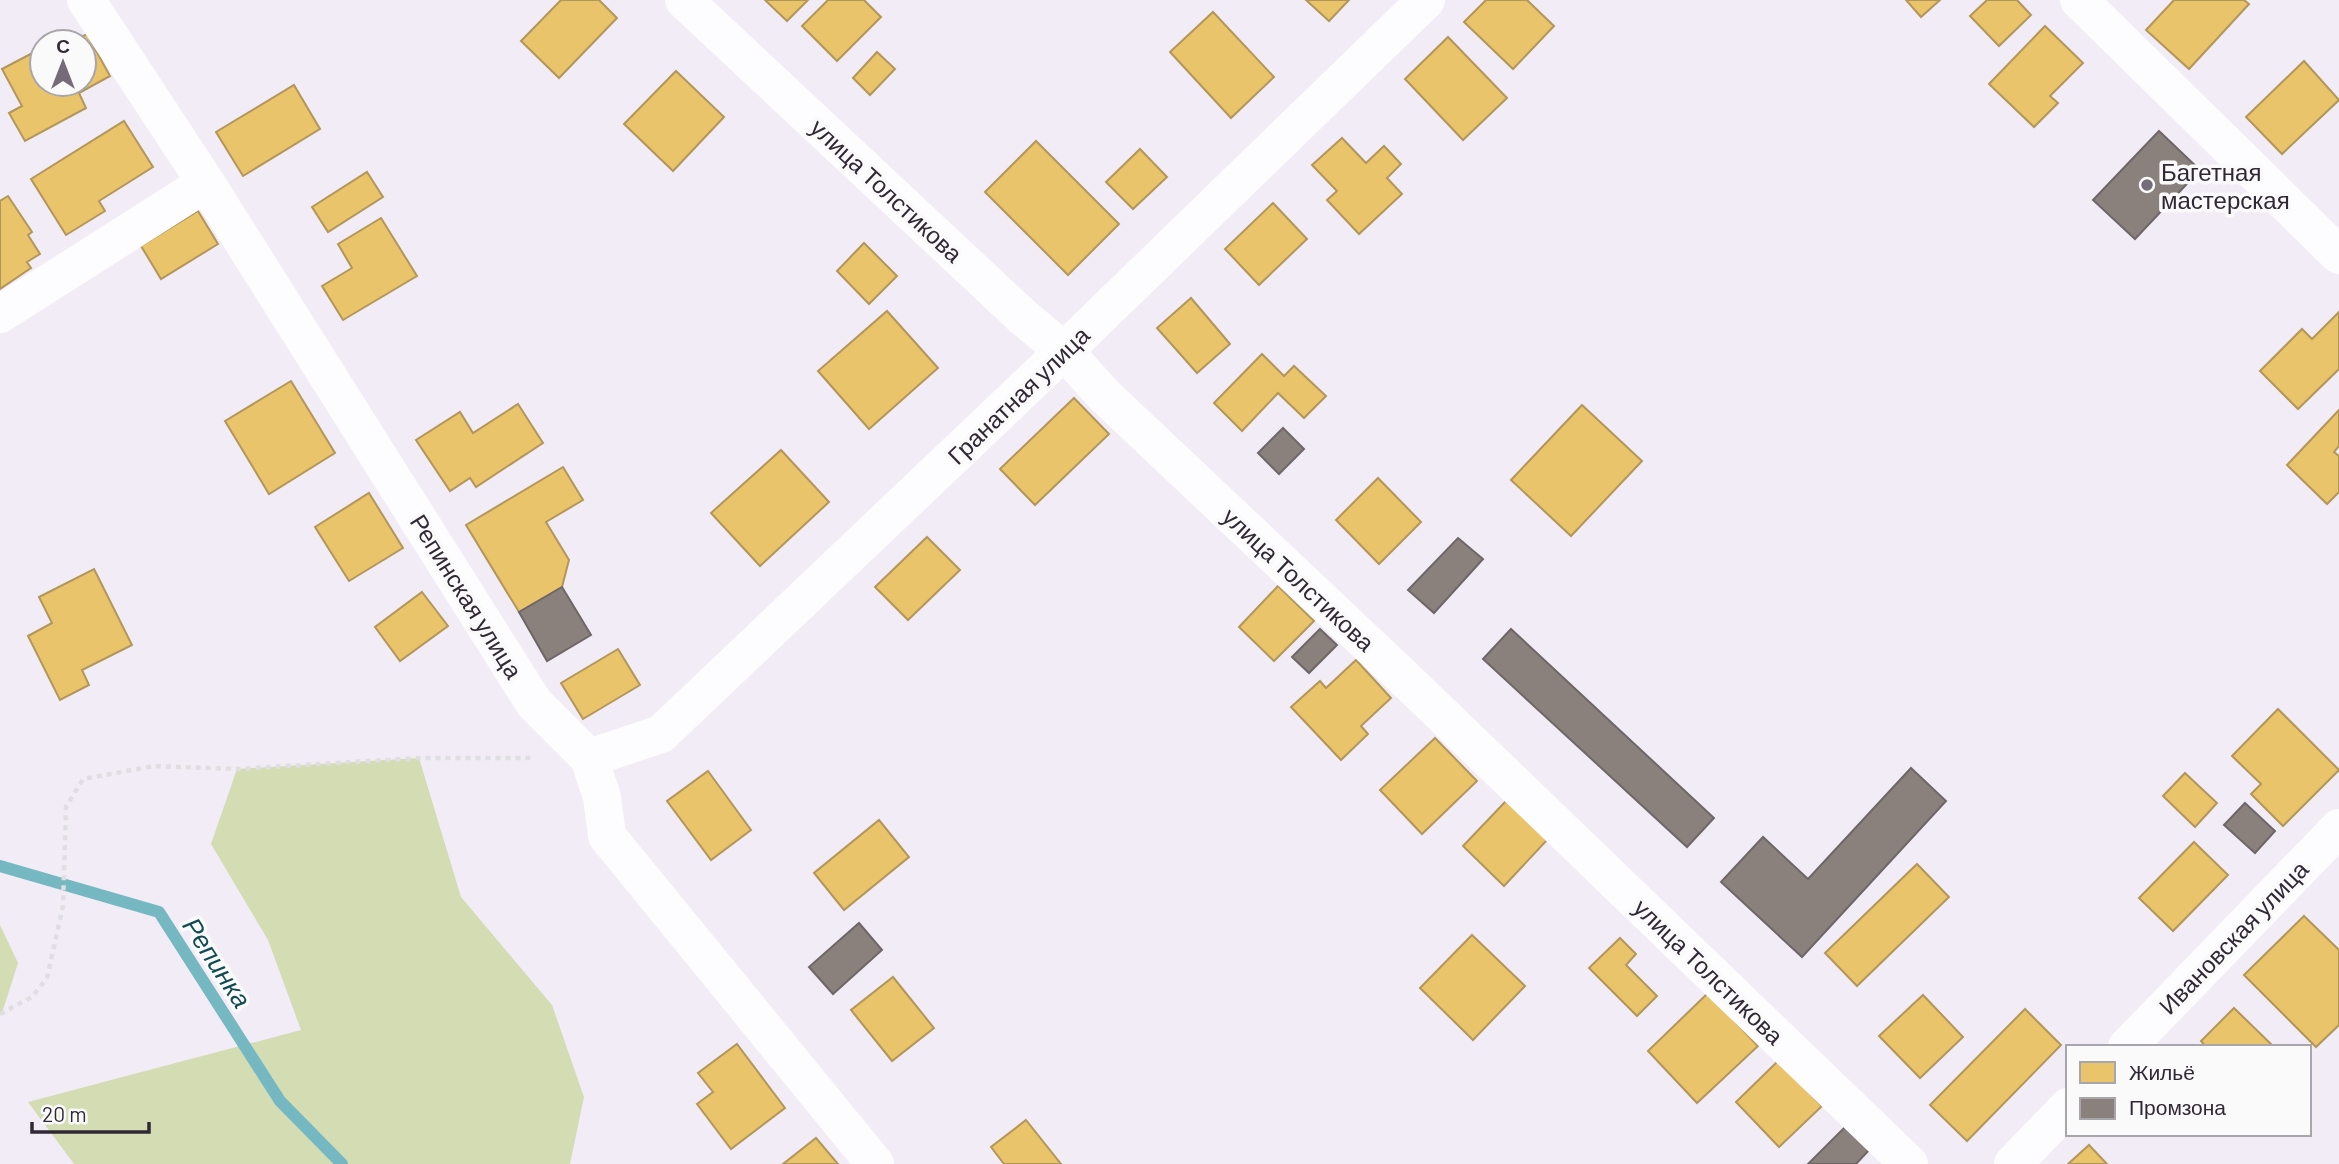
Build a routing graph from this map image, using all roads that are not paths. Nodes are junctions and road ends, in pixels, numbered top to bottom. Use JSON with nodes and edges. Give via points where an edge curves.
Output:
{"nodes":[{"id":1,"x":86,"y":0,"type":"edge"},
{"id":2,"x":684,"y":0,"type":"edge"},
{"id":3,"x":1426,"y":0,"type":"edge"},
{"id":4,"x":2079,"y":0,"type":"edge"},
{"id":5,"x":206,"y":183,"type":"junction"},
{"id":6,"x":2339,"y":255,"type":"edge"},
{"id":7,"x":0,"y":314,"type":"edge"},
{"id":8,"x":1064,"y":351,"type":"junction"},
{"id":9,"x":589,"y":758,"type":"junction"},
{"id":10,"x":2339,"y":828,"type":"edge"},
{"id":11,"x":2129,"y":1045,"type":"edge"},
{"id":12,"x":2066,"y":1109,"type":"edge"},
{"id":13,"x":875,"y":1164,"type":"edge"},
{"id":14,"x":1909,"y":1164,"type":"edge"},
{"id":15,"x":2013,"y":1164,"type":"edge"}],
"edges":[{"from":1,"to":5,"type":"street","name":"Репинская улица"},
{"from":2,"to":8,"type":"street","name":"улица Толстикова"},
{"from":3,"to":8,"type":"street","name":"Гранатная улица"},
{"from":4,"to":6,"type":"street"},
{"from":5,"to":7,"type":"street"},
{"from":5,"to":9,"type":"street","name":"Репинская улица","via":[[534,703]]},
{"from":8,"to":9,"type":"street","name":"Гранатная улица","via":[[661,734]]},
{"from":8,"to":14,"type":"street","name":"улица Толстикова","via":[[1105,396]]},
{"from":9,"to":13,"type":"street","name":"Репинская улица","via":[[602,797],[607,836]]},
{"from":10,"to":11,"type":"street","name":"Ивановская улица"},
{"from":12,"to":15,"type":"street"}]}
